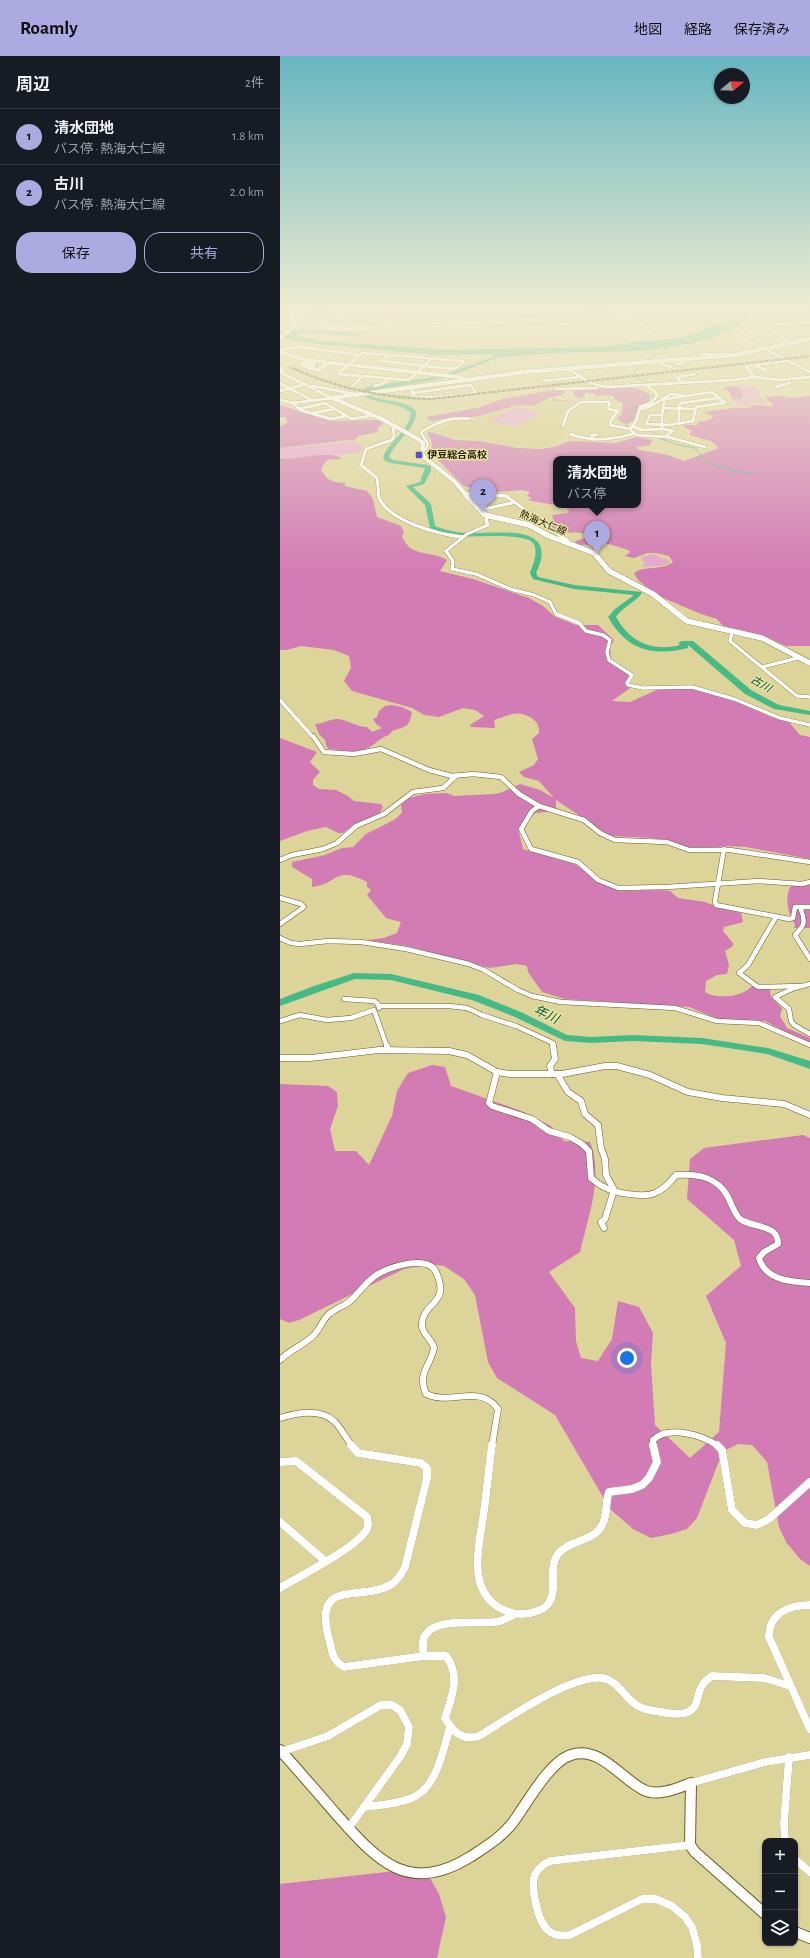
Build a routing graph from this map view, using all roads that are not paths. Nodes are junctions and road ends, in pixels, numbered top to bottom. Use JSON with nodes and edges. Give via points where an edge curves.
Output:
{"nodes":[{"id":1,"x":305,"y":396,"type":"edge"},
{"id":2,"x":328,"y":396,"type":"edge"},
{"id":3,"x":352,"y":396,"type":"edge"},
{"id":4,"x":414,"y":396,"type":"edge"},
{"id":5,"x":448,"y":396,"type":"edge"},
{"id":6,"x":657,"y":396,"type":"edge"},
{"id":7,"x":668,"y":396,"type":"edge"},
{"id":8,"x":682,"y":396,"type":"edge"},
{"id":9,"x":716,"y":396,"type":"edge"},
{"id":10,"x":332,"y":398,"type":"junction"},
{"id":11,"x":718,"y":398,"type":"junction"},
{"id":12,"x":280,"y":399,"type":"edge"},
{"id":13,"x":313,"y":400,"type":"junction"},
{"id":14,"x":293,"y":403,"type":"junction"},
{"id":15,"x":664,"y":408,"type":"junction"},
{"id":16,"x":678,"y":408,"type":"junction"},
{"id":17,"x":299,"y":409,"type":"junction"},
{"id":18,"x":334,"y":409,"type":"junction"},
{"id":19,"x":641,"y":409,"type":"junction"},
{"id":20,"x":695,"y":409,"type":"junction"},
{"id":21,"x":312,"y":414,"type":"junction"},
{"id":22,"x":374,"y":415,"type":"junction"},
{"id":23,"x":662,"y":415,"type":"junction"},
{"id":24,"x":345,"y":416,"type":"junction"},
{"id":25,"x":470,"y":419,"type":"dead end"},
{"id":26,"x":679,"y":423,"type":"junction"},
{"id":27,"x":393,"y":425,"type":"junction"},
{"id":28,"x":563,"y":426,"type":"dead end"},
{"id":29,"x":631,"y":427,"type":"junction"},
{"id":30,"x":662,"y":427,"type":"junction"},
{"id":31,"x":570,"y":434,"type":"dead end"},
{"id":32,"x":633,"y":434,"type":"junction"},
{"id":33,"x":597,"y":435,"type":"dead end"},
{"id":34,"x":608,"y":436,"type":"dead end"},
{"id":35,"x":666,"y":436,"type":"junction"},
{"id":36,"x":611,"y":439,"type":"junction"},
{"id":37,"x":594,"y":440,"type":"junction"},
{"id":38,"x":707,"y":444,"type":"dead end"},
{"id":39,"x":423,"y":450,"type":"junction"},
{"id":40,"x":465,"y":493,"type":"junction"},
{"id":41,"x":512,"y":503,"type":"junction"},
{"id":42,"x":490,"y":508,"type":"junction"},
{"id":43,"x":479,"y":510,"type":"junction"},
{"id":44,"x":495,"y":511,"type":"dead end"},
{"id":45,"x":488,"y":516,"type":"junction"},
{"id":46,"x":462,"y":537,"type":"junction"},
{"id":47,"x":572,"y":544,"type":"junction"},
{"id":48,"x":732,"y":632,"type":"junction"},
{"id":49,"x":798,"y":658,"type":"junction"},
{"id":50,"x":810,"y":663,"type":"edge"},
{"id":51,"x":762,"y":667,"type":"junction"},
{"id":52,"x":810,"y":697,"type":"edge"},
{"id":53,"x":280,"y":700,"type":"edge"},
{"id":54,"x":810,"y":725,"type":"edge"},
{"id":55,"x":456,"y":776,"type":"junction"},
{"id":56,"x":539,"y":806,"type":"junction"},
{"id":57,"x":724,"y":849,"type":"junction"},
{"id":58,"x":280,"y":860,"type":"edge"},
{"id":59,"x":810,"y":862,"type":"edge"},
{"id":60,"x":810,"y":882,"type":"edge"},
{"id":61,"x":718,"y":883,"type":"junction"},
{"id":62,"x":280,"y":898,"type":"edge"},
{"id":63,"x":803,"y":907,"type":"junction"},
{"id":64,"x":810,"y":907,"type":"edge"},
{"id":65,"x":776,"y":917,"type":"junction"},
{"id":66,"x":280,"y":924,"type":"edge"},
{"id":67,"x":280,"y":938,"type":"edge"},
{"id":68,"x":810,"y":959,"type":"edge"},
{"id":69,"x":810,"y":984,"type":"edge"},
{"id":70,"x":801,"y":986,"type":"junction"},
{"id":71,"x":344,"y":999,"type":"dead end"},
{"id":72,"x":377,"y":1008,"type":"junction"},
{"id":73,"x":280,"y":1021,"type":"edge"},
{"id":74,"x":810,"y":1034,"type":"edge"},
{"id":75,"x":810,"y":1045,"type":"edge"},
{"id":76,"x":388,"y":1050,"type":"junction"},
{"id":77,"x":280,"y":1058,"type":"edge"},
{"id":78,"x":497,"y":1072,"type":"junction"},
{"id":79,"x":554,"y":1074,"type":"junction"},
{"id":80,"x":810,"y":1115,"type":"edge"},
{"id":81,"x":614,"y":1191,"type":"junction"},
{"id":82,"x":604,"y":1228,"type":"dead end"},
{"id":83,"x":810,"y":1283,"type":"edge"},
{"id":84,"x":280,"y":1360,"type":"edge"},
{"id":85,"x":280,"y":1418,"type":"edge"},
{"id":86,"x":280,"y":1462,"type":"edge"},
{"id":87,"x":810,"y":1482,"type":"edge"},
{"id":88,"x":280,"y":1522,"type":"edge"},
{"id":89,"x":324,"y":1560,"type":"junction"},
{"id":90,"x":280,"y":1588,"type":"edge"},
{"id":91,"x":810,"y":1605,"type":"edge"},
{"id":92,"x":516,"y":1614,"type":"junction"},
{"id":93,"x":424,"y":1656,"type":"junction"},
{"id":94,"x":790,"y":1686,"type":"junction"},
{"id":95,"x":450,"y":1727,"type":"junction"},
{"id":96,"x":810,"y":1730,"type":"edge"},
{"id":97,"x":281,"y":1751,"type":"edge"},
{"id":98,"x":810,"y":1756,"type":"edge"},
{"id":99,"x":789,"y":1757,"type":"junction"},
{"id":100,"x":691,"y":1783,"type":"junction"},
{"id":101,"x":364,"y":1807,"type":"junction"},
{"id":102,"x":348,"y":1829,"type":"junction"},
{"id":103,"x":785,"y":1838,"type":"edge"},
{"id":104,"x":690,"y":1844,"type":"junction"},
{"id":105,"x":798,"y":1862,"type":"edge"},
{"id":106,"x":810,"y":1872,"type":"edge"},
{"id":107,"x":762,"y":1911,"type":"edge"},
{"id":108,"x":798,"y":1933,"type":"edge"},
{"id":109,"x":810,"y":1938,"type":"edge"},
{"id":110,"x":698,"y":1958,"type":"edge"}],
"edges":[{"from":1,"to":13,"type":"street"},
{"from":2,"to":10,"type":"street"},
{"from":3,"to":10,"type":"main road"},
{"from":4,"to":5,"type":"street","via":[[426,398]]},
{"from":6,"to":19,"type":"street","via":[[651,403],[640,407]]},
{"from":7,"to":19,"type":"street","via":[[648,409]]},
{"from":8,"to":15,"type":"street","via":[[666,399]]},
{"from":9,"to":11,"type":"street"},
{"from":10,"to":13,"type":"street"},
{"from":10,"to":22,"type":"main road","name":"熱海大仁線"},
{"from":11,"to":16,"type":"street","via":[[684,402]]},
{"from":11,"to":20,"type":"street","via":[[725,403],[698,406]]},
{"from":12,"to":14,"type":"street"},
{"from":13,"to":14,"type":"street"},
{"from":14,"to":17,"type":"street"},
{"from":15,"to":16,"type":"street"},
{"from":15,"to":23,"type":"street"},
{"from":16,"to":20,"type":"street"},
{"from":16,"to":26,"type":"street"},
{"from":17,"to":18,"type":"street","via":[[325,403]]},
{"from":17,"to":21,"type":"street"},
{"from":18,"to":21,"type":"street"},
{"from":18,"to":24,"type":"street"},
{"from":19,"to":29,"type":"street","via":[[638,409],[637,419]]},
{"from":20,"to":26,"type":"street","via":[[693,421]]},
{"from":21,"to":24,"type":"street","via":[[333,419]]},
{"from":22,"to":24,"type":"street","via":[[352,419]]},
{"from":22,"to":27,"type":"main road","name":"熱海大仁線"},
{"from":23,"to":30,"type":"street"},
{"from":23,"to":30,"type":"street","via":[[650,415],[646,423]]},
{"from":25,"to":39,"type":"street","via":[[442,420],[423,431],[421,434],[428,444]]},
{"from":26,"to":30,"type":"street"},
{"from":27,"to":39,"type":"main road","name":"熱海大仁線","via":[[423,443]]},
{"from":27,"to":46,"type":"street","via":[[392,440],[366,449],[361,465],[377,478],[380,500],[401,518],[437,532]]},
{"from":28,"to":29,"type":"street","via":[[568,411],[581,402],[610,402],[608,409],[618,411],[610,425]]},
{"from":29,"to":30,"type":"street","via":[[642,430]]},
{"from":29,"to":32,"type":"street"},
{"from":30,"to":35,"type":"street","via":[[672,431]]},
{"from":31,"to":37,"type":"street"},
{"from":32,"to":35,"type":"street","via":[[654,438]]},
{"from":32,"to":36,"type":"street"},
{"from":33,"to":37,"type":"street","via":[[590,435]]},
{"from":34,"to":36,"type":"street"},
{"from":35,"to":38,"type":"street","via":[[703,447]]},
{"from":36,"to":37,"type":"street"},
{"from":39,"to":40,"type":"main road","name":"熱海大仁線","via":[[424,457],[447,474]]},
{"from":40,"to":41,"type":"street","via":[[504,495]]},
{"from":40,"to":43,"type":"main road","name":"熱海大仁線"},
{"from":41,"to":42,"type":"street"},
{"from":41,"to":47,"type":"street","via":[[529,512]]},
{"from":42,"to":43,"type":"street"},
{"from":42,"to":44,"type":"street"},
{"from":43,"to":45,"type":"main road","name":"熱海大仁線"},
{"from":45,"to":46,"type":"street","via":[[488,525]]},
{"from":45,"to":47,"type":"main road","name":"熱海大仁線","via":[[525,524]]},
{"from":46,"to":54,"type":"street","via":[[446,551],[453,561],[452,569],[476,574],[550,602],[556,614],[579,623],[585,630],[607,637],[610,640],[607,652],[609,660],[632,675],[628,685],[643,688],[692,687],[734,699],[780,718]]},
{"from":47,"to":48,"type":"main road","name":"熱海大仁線","via":[[594,553],[609,571],[653,594],[683,619]]},
{"from":48,"to":49,"type":"main road","name":"熱海大仁線","via":[[762,638]]},
{"from":48,"to":51,"type":"street","via":[[730,641]]},
{"from":49,"to":50,"type":"main road","name":"熱海大仁線"},
{"from":49,"to":51,"type":"street"},
{"from":51,"to":52,"type":"street","via":[[797,696]]},
{"from":53,"to":55,"type":"street","via":[[311,734],[322,751],[354,754],[381,749],[429,770]]},
{"from":55,"to":56,"type":"street","via":[[473,774],[501,777]]},
{"from":55,"to":58,"type":"street","via":[[443,788],[419,790],[408,795],[384,814],[356,826],[342,840],[331,846]]},
{"from":56,"to":57,"type":"street","via":[[584,820],[596,831],[611,839],[655,840],[693,850]]},
{"from":56,"to":61,"type":"street","via":[[521,829],[531,849],[572,859],[608,885],[622,888],[662,888]]},
{"from":57,"to":59,"type":"street"},
{"from":57,"to":61,"type":"street"},
{"from":60,"to":61,"type":"street"},
{"from":61,"to":65,"type":"street","via":[[716,905]]},
{"from":62,"to":66,"type":"street","via":[[304,907]]},
{"from":63,"to":64,"type":"street"},
{"from":63,"to":65,"type":"street","via":[[795,907],[793,918]]},
{"from":63,"to":68,"type":"street","via":[[801,912],[806,919],[803,927],[795,935]]},
{"from":65,"to":70,"type":"street","via":[[748,965],[739,973],[758,987]]},
{"from":67,"to":75,"type":"street","via":[[300,944],[328,941],[361,942],[406,949],[469,964],[518,990],[539,997],[561,1002],[675,1008],[718,1021],[759,1023]]},
{"from":69,"to":70,"type":"street"},
{"from":70,"to":74,"type":"street","via":[[775,998],[789,1009],[791,1022]]},
{"from":71,"to":72,"type":"street","via":[[374,1002]]},
{"from":72,"to":73,"type":"street","via":[[351,1018],[327,1020],[300,1015]]},
{"from":72,"to":76,"type":"street"},
{"from":72,"to":79,"type":"street","via":[[454,1006],[472,1009],[477,1014],[516,1026],[553,1044],[555,1059],[550,1066]]},
{"from":76,"to":77,"type":"street","via":[[311,1058]]},
{"from":76,"to":78,"type":"street","via":[[460,1053]]},
{"from":78,"to":79,"type":"street"},
{"from":78,"to":81,"type":"street","via":[[489,1103],[532,1119],[549,1131],[570,1137],[582,1144],[589,1151],[591,1178]]},
{"from":79,"to":80,"type":"street","via":[[604,1066],[625,1067],[688,1092],[784,1104]]},
{"from":79,"to":81,"type":"street","via":[[568,1092],[582,1101],[585,1114],[598,1125],[606,1175]]},
{"from":81,"to":82,"type":"street","via":[[605,1219],[601,1222]]},
{"from":81,"to":83,"type":"street","via":[[649,1195],[660,1191],[676,1175],[713,1179],[722,1187],[740,1220],[778,1235],[778,1244],[759,1258],[759,1264],[763,1269],[783,1279]]},
{"from":84,"to":92,"type":"street","via":[[294,1347],[312,1337],[328,1315],[346,1304],[380,1272],[417,1262],[433,1266],[441,1292],[425,1315],[422,1324],[434,1348],[422,1384],[426,1394],[436,1400],[483,1396],[492,1400],[498,1409],[481,1529],[478,1576],[490,1602]]},
{"from":85,"to":93,"type":"street","via":[[302,1413],[326,1417],[333,1420],[358,1453],[421,1463],[427,1468],[427,1478],[405,1567],[399,1578],[377,1589],[349,1593],[336,1598],[329,1603],[325,1612],[336,1664],[344,1667]]},
{"from":86,"to":89,"type":"street","via":[[296,1460],[367,1517],[367,1530],[362,1537]]},
{"from":87,"to":92,"type":"street","via":[[769,1521],[758,1526],[750,1525],[737,1518],[732,1510],[719,1445],[678,1433],[669,1432],[658,1436],[653,1445],[657,1462],[643,1485],[609,1492],[603,1524],[599,1530],[571,1543],[555,1559],[550,1602],[538,1611]]},
{"from":88,"to":89,"type":"street"},
{"from":89,"to":90,"type":"street"},
{"from":91,"to":94,"type":"street","via":[[802,1605],[776,1615],[768,1629]]},
{"from":92,"to":93,"type":"street","via":[[506,1620],[430,1629],[424,1637]]},
{"from":93,"to":95,"type":"street","via":[[446,1656],[455,1670],[456,1683],[445,1718]]},
{"from":94,"to":95,"type":"street","via":[[764,1678],[712,1676],[700,1684],[694,1710],[686,1714],[671,1714],[639,1707],[609,1679],[600,1678],[584,1680],[552,1694],[472,1739],[463,1738]]},
{"from":94,"to":96,"type":"street"},
{"from":95,"to":101,"type":"street","via":[[431,1781],[422,1793],[408,1799]]},
{"from":97,"to":101,"type":"street","via":[[328,1736],[381,1705],[392,1705],[400,1710],[409,1727],[407,1744]]},
{"from":97,"to":102,"type":"street"},
{"from":98,"to":99,"type":"street"},
{"from":99,"to":100,"type":"street"},
{"from":99,"to":103,"type":"street"},
{"from":100,"to":102,"type":"street","via":[[651,1792],[644,1790],[590,1754],[573,1754],[566,1757],[552,1771],[505,1832],[461,1864],[435,1873],[414,1873],[381,1862]]},
{"from":100,"to":104,"type":"street"},
{"from":101,"to":102,"type":"street"},
{"from":104,"to":107,"type":"street","via":[[695,1852]]},
{"from":104,"to":110,"type":"street","via":[[550,1861],[540,1865],[534,1873],[532,1886],[545,1928],[559,1937],[570,1935],[642,1899],[656,1899],[672,1906],[685,1917],[692,1927]]},
{"from":105,"to":106,"type":"street"},
{"from":108,"to":109,"type":"street"}]}
